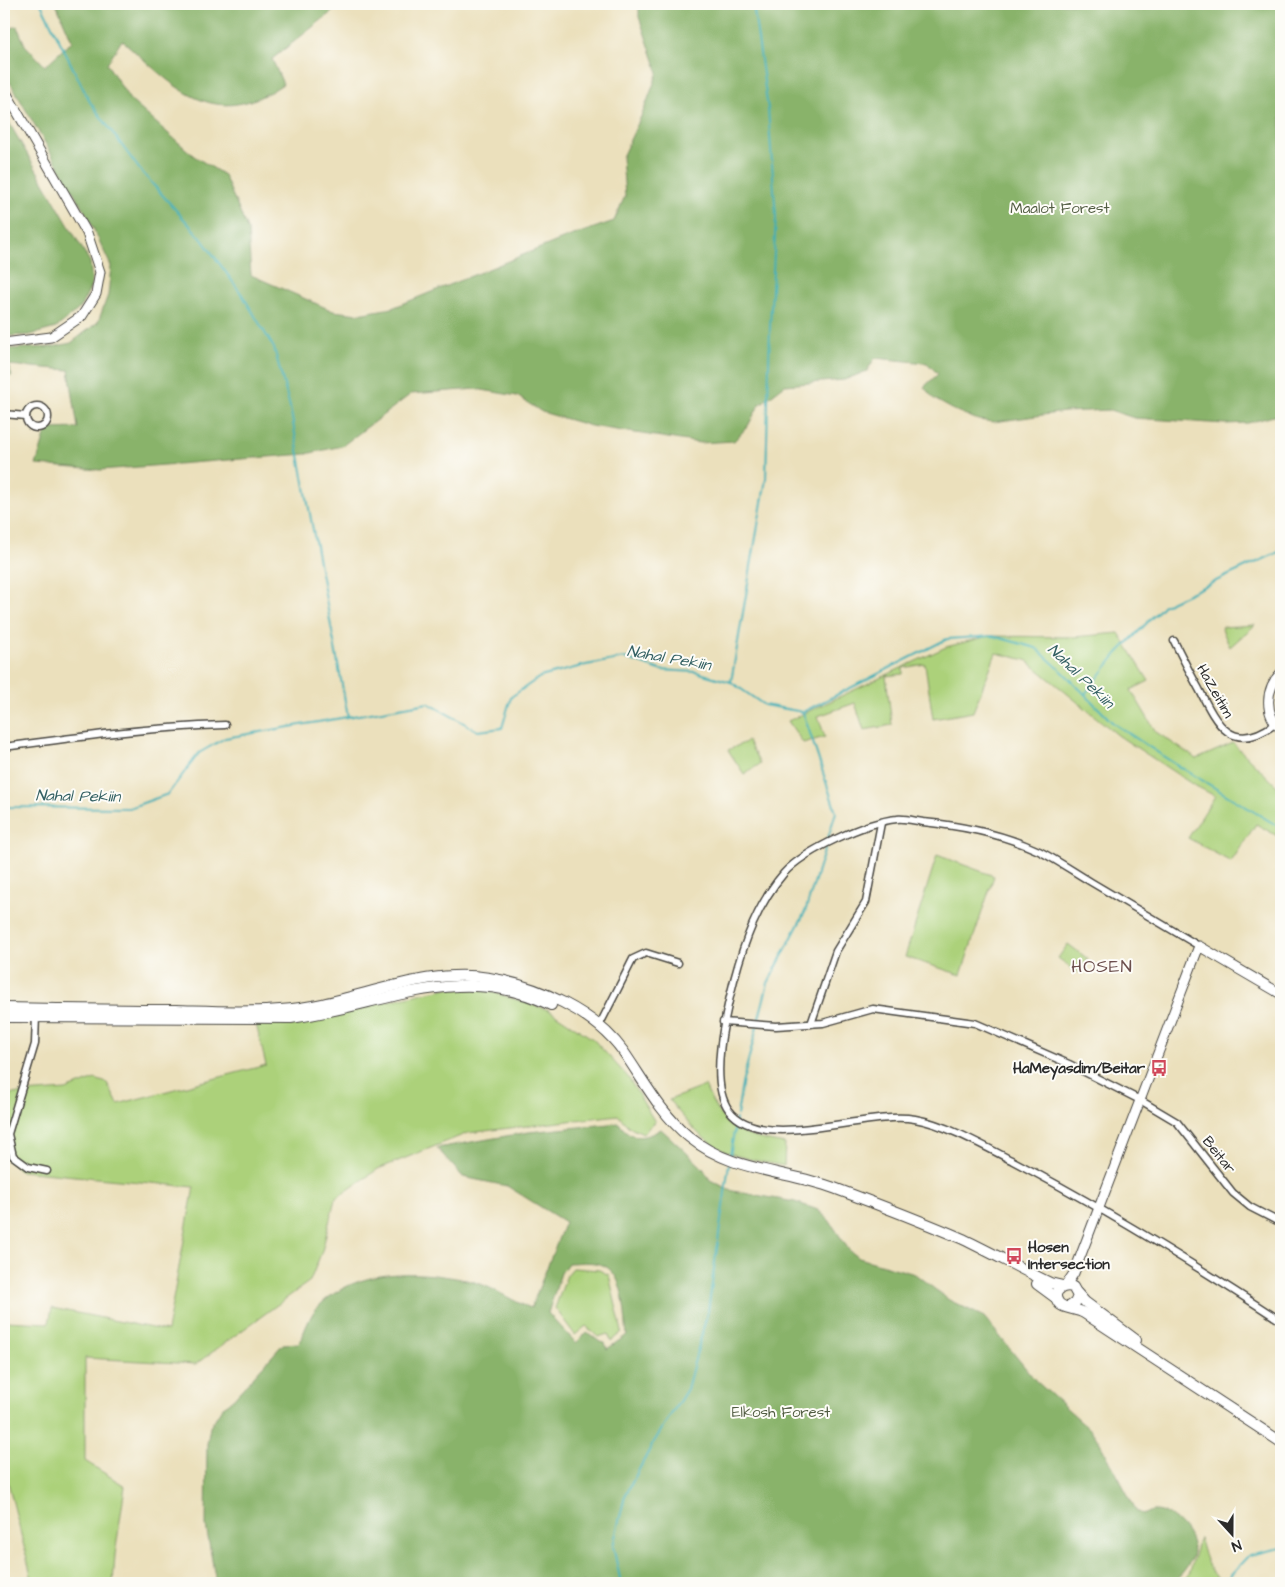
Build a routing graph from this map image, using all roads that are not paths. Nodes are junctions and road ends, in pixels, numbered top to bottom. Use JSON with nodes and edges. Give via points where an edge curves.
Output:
{"nodes":[{"id":1,"x":4,"y":89,"type":"edge"},
{"id":2,"x":4,"y":343,"type":"edge"},
{"id":3,"x":4,"y":414,"type":"edge"},
{"id":4,"x":26,"y":416,"type":"dead end"},
{"id":5,"x":1174,"y":641,"type":"dead end"},
{"id":6,"x":1281,"y":673,"type":"edge"},
{"id":7,"x":225,"y":725,"type":"dead end"},
{"id":8,"x":1278,"y":727,"type":"edge"},
{"id":9,"x":4,"y":747,"type":"edge"},
{"id":10,"x":881,"y":823,"type":"junction"},
{"id":11,"x":1199,"y":946,"type":"junction"},
{"id":12,"x":678,"y":963,"type":"dead end"},
{"id":13,"x":1281,"y":994,"type":"edge"},
{"id":14,"x":4,"y":1008,"type":"edge"},
{"id":15,"x":24,"y":1008,"type":"junction"},
{"id":16,"x":4,"y":1017,"type":"edge"},
{"id":17,"x":37,"y":1017,"type":"junction"},
{"id":18,"x":723,"y":1022,"type":"junction"},
{"id":19,"x":811,"y":1024,"type":"junction"},
{"id":20,"x":599,"y":1026,"type":"junction"},
{"id":21,"x":1140,"y":1100,"type":"junction"},
{"id":22,"x":47,"y":1171,"type":"dead end"},
{"id":23,"x":1099,"y":1208,"type":"junction"},
{"id":24,"x":1281,"y":1223,"type":"edge"},
{"id":25,"x":1070,"y":1288,"type":"junction"},
{"id":26,"x":1056,"y":1298,"type":"junction"},
{"id":27,"x":1069,"y":1307,"type":"junction"},
{"id":28,"x":1281,"y":1321,"type":"edge"},
{"id":29,"x":1281,"y":1435,"type":"edge"},
{"id":30,"x":1281,"y":1442,"type":"edge"}],
"edges":[{"from":1,"to":2,"type":"street","via":[[87,233],[100,272],[96,294],[82,316],[51,337]]},
{"from":3,"to":4,"type":"street"},
{"from":5,"to":8,"type":"street","name":"HaZeitim","via":[[1213,717],[1224,729],[1232,734],[1249,736]]},
{"from":6,"to":8,"type":"street","via":[[1269,695],[1270,715]]},
{"from":7,"to":9,"type":"street","via":[[98,735]]},
{"from":10,"to":11,"type":"street","via":[[898,819],[968,827],[1038,850]]},
{"from":10,"to":18,"type":"street","via":[[835,838],[786,870],[751,927]]},
{"from":10,"to":19,"type":"street","via":[[866,902],[836,951]]},
{"from":11,"to":13,"type":"street"},
{"from":11,"to":21,"type":"street"},
{"from":12,"to":20,"type":"street","via":[[646,953],[633,959]]},
{"from":14,"to":15,"type":"main road"},
{"from":15,"to":17,"type":"street"},
{"from":15,"to":20,"type":"main road","via":[[281,1010],[327,1004],[418,981],[462,976],[505,981],[538,992]]},
{"from":16,"to":17,"type":"main road"},
{"from":17,"to":22,"type":"street","via":[[35,1044],[8,1134],[12,1156],[28,1167]]},
{"from":17,"to":26,"type":"main road","via":[[274,1019],[328,1012],[438,986],[483,985],[515,991],[562,1010],[597,1033],[621,1060],[667,1124],[689,1145],[711,1159],[746,1174],[820,1190],[948,1239],[1041,1286]]},
{"from":18,"to":19,"type":"street","name":"Beitar","via":[[776,1026]]},
{"from":18,"to":23,"type":"street","via":[[718,1079],[728,1110],[752,1127],[791,1131],[886,1117],[915,1119],[985,1146]]},
{"from":19,"to":21,"type":"street","name":"Beitar","via":[[873,1010],[976,1023]]},
{"from":20,"to":25,"type":"main road","via":[[621,1048],[671,1120],[712,1153],[748,1168],[836,1189],[962,1239],[1050,1283]]},
{"from":21,"to":23,"type":"street"},
{"from":21,"to":24,"type":"street","name":"Beitar","via":[[1177,1122],[1233,1193]]},
{"from":23,"to":25,"type":"street"},
{"from":23,"to":28,"type":"street","via":[[1190,1261]]},
{"from":25,"to":26,"type":"main road","via":[[1057,1291]]},
{"from":25,"to":27,"type":"main road","via":[[1077,1300]]},
{"from":25,"to":29,"type":"main road","via":[[1150,1351]]},
{"from":26,"to":27,"type":"main road","via":[[1062,1306]]},
{"from":27,"to":30,"type":"main road","via":[[1084,1313]]}]}
